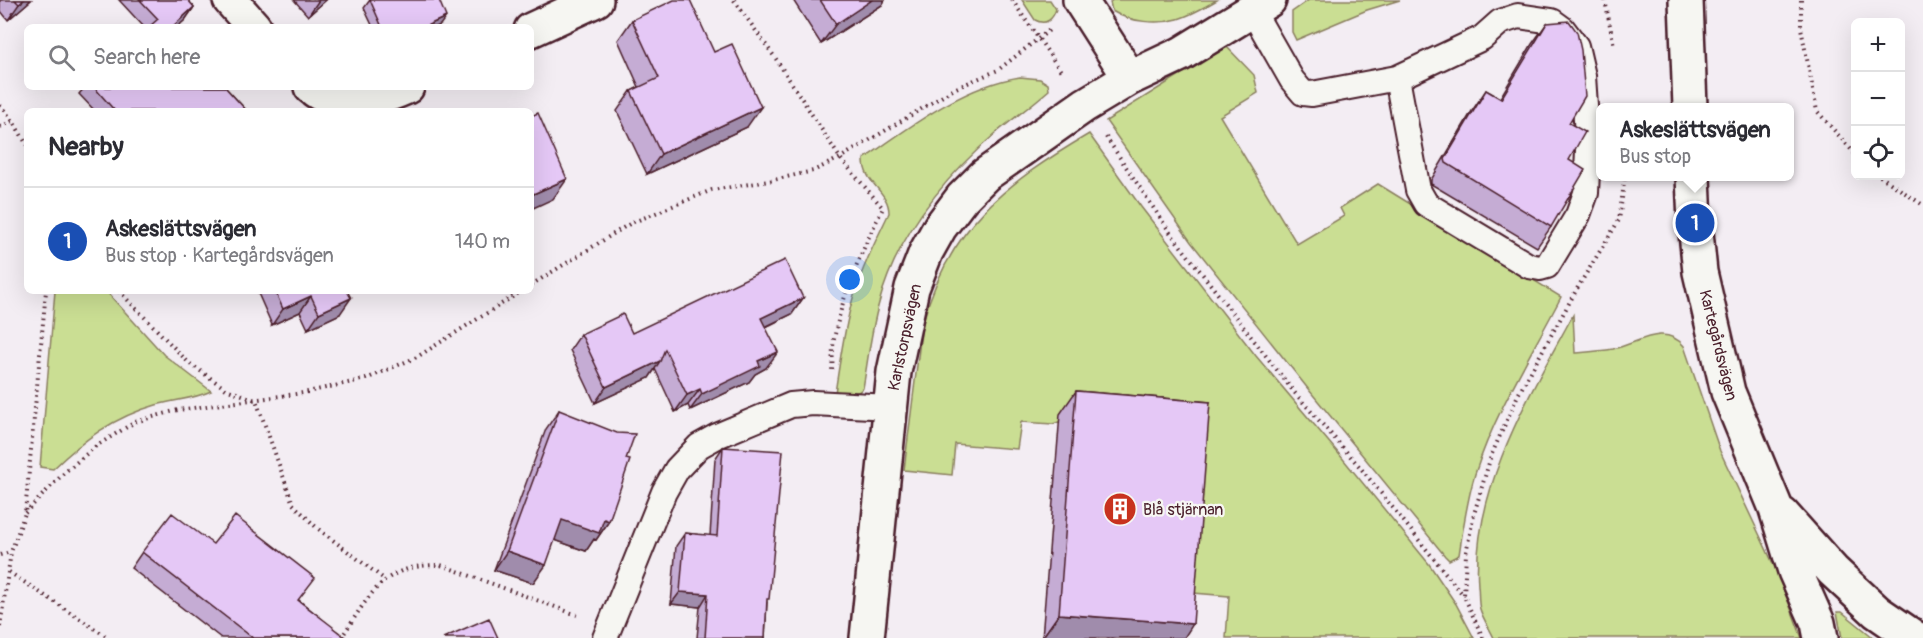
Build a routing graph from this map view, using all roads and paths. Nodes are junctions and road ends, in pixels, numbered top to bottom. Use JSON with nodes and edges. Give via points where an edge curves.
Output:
{"nodes":[{"id":1,"x":230,"y":0,"type":"edge"},
{"id":2,"x":596,"y":0,"type":"edge"},
{"id":3,"x":734,"y":0,"type":"edge"},
{"id":4,"x":1012,"y":0,"type":"edge"},
{"id":5,"x":1686,"y":0,"type":"edge"},
{"id":6,"x":1801,"y":0,"type":"edge"},
{"id":7,"x":1082,"y":3,"type":"edge"},
{"id":8,"x":1261,"y":5,"type":"edge"},
{"id":9,"x":251,"y":24,"type":"edge"},
{"id":10,"x":534,"y":29,"type":"edge"},
{"id":11,"x":1038,"y":38,"type":"junction"},
{"id":12,"x":1130,"y":78,"type":"junction"},
{"id":13,"x":1397,"y":78,"type":"junction"},
{"id":14,"x":315,"y":90,"type":"edge"},
{"id":15,"x":398,"y":90,"type":"edge"},
{"id":16,"x":1690,"y":103,"type":"edge"},
{"id":17,"x":0,"y":105,"type":"edge"},
{"id":18,"x":1085,"y":105,"type":"junction"},
{"id":19,"x":13,"y":121,"type":"junction"},
{"id":20,"x":0,"y":127,"type":"edge"},
{"id":21,"x":24,"y":140,"type":"edge"},
{"id":22,"x":1851,"y":149,"type":"edge"},
{"id":23,"x":840,"y":158,"type":"junction"},
{"id":24,"x":1886,"y":180,"type":"edge"},
{"id":25,"x":1624,"y":181,"type":"edge"},
{"id":26,"x":1693,"y":181,"type":"edge"},
{"id":27,"x":1923,"y":205,"type":"edge"},
{"id":28,"x":534,"y":283,"type":"edge"},
{"id":29,"x":46,"y":294,"type":"edge"},
{"id":30,"x":122,"y":294,"type":"edge"},
{"id":31,"x":517,"y":294,"type":"edge"},
{"id":32,"x":256,"y":400,"type":"junction"},
{"id":33,"x":829,"y":404,"type":"junction"},
{"id":34,"x":890,"y":407,"type":"junction"},
{"id":35,"x":1775,"y":506,"type":"junction"},
{"id":36,"x":25,"y":513,"type":"junction"},
{"id":37,"x":11,"y":552,"type":"junction"},
{"id":38,"x":0,"y":555,"type":"edge"},
{"id":39,"x":9,"y":572,"type":"junction"},
{"id":40,"x":384,"y":579,"type":"junction"},
{"id":41,"x":1464,"y":596,"type":"junction"},
{"id":42,"x":0,"y":627,"type":"edge"},
{"id":43,"x":607,"y":632,"type":"edge"},
{"id":44,"x":109,"y":638,"type":"edge"},
{"id":45,"x":340,"y":638,"type":"edge"},
{"id":46,"x":867,"y":638,"type":"edge"},
{"id":47,"x":1483,"y":638,"type":"edge"},
{"id":48,"x":1821,"y":638,"type":"edge"},
{"id":49,"x":1915,"y":638,"type":"edge"}],
"edges":[{"from":1,"to":9,"type":"street"},
{"from":2,"to":10,"type":"street"},
{"from":3,"to":23,"type":"path"},
{"from":4,"to":11,"type":"path"},
{"from":5,"to":16,"type":"street"},
{"from":6,"to":22,"type":"path","via":[[1801,28],[1817,111]]},
{"from":7,"to":11,"type":"path"},
{"from":7,"to":12,"type":"street"},
{"from":8,"to":12,"type":"street","name":"Karlstorpsvägen","via":[[1181,54]]},
{"from":8,"to":13,"type":"lane","via":[[1292,80],[1303,93]]},
{"from":11,"to":18,"type":"path"},
{"from":11,"to":23,"type":"path","via":[[998,70],[956,88]]},
{"from":12,"to":18,"type":"street","name":"Karlstorpsvägen"},
{"from":13,"to":13,"type":"lane","via":[[1482,38],[1500,22],[1518,16],[1552,21],[1576,46],[1583,76],[1588,150],[1586,193],[1578,215],[1547,266],[1529,266],[1426,204],[1418,190]]},
{"from":14,"to":15,"type":"street","via":[[340,101],[361,102]]},
{"from":17,"to":19,"type":"path"},
{"from":18,"to":34,"type":"street","name":"Karlstorpsvägen","via":[[985,175],[940,227],[912,288]]},
{"from":18,"to":41,"type":"path","via":[[1170,231],[1228,307]]},
{"from":19,"to":20,"type":"path"},
{"from":19,"to":21,"type":"path"},
{"from":23,"to":28,"type":"path","via":[[813,171],[712,190],[631,223]]},
{"from":23,"to":33,"type":"path","via":[[882,208],[860,254],[834,335]]},
{"from":24,"to":27,"type":"path"},
{"from":25,"to":41,"type":"path","via":[[1619,220],[1518,395],[1491,456],[1466,553]]},
{"from":26,"to":35,"type":"street","name":"Kartegårdsvägen","via":[[1700,272],[1728,392]]},
{"from":29,"to":36,"type":"path"},
{"from":30,"to":32,"type":"path","via":[[189,363],[226,389]]},
{"from":31,"to":32,"type":"path","via":[[417,357],[366,379]]},
{"from":32,"to":36,"type":"path","via":[[178,410],[135,422],[96,446]]},
{"from":32,"to":40,"type":"path","via":[[293,504],[317,528]]},
{"from":33,"to":34,"type":"lane"},
{"from":33,"to":43,"type":"lane","via":[[798,404],[777,410],[708,440],[691,453],[664,492]]},
{"from":34,"to":46,"type":"street","name":"Karlstorpsvägen"},
{"from":35,"to":48,"type":"street","name":"Kartegårdsvägen"},
{"from":35,"to":49,"type":"street","name":"Kartegårdsvägen","via":[[1833,571],[1877,612]]},
{"from":36,"to":37,"type":"path"},
{"from":37,"to":38,"type":"path"},
{"from":37,"to":39,"type":"path"},
{"from":39,"to":42,"type":"path"},
{"from":39,"to":44,"type":"path"},
{"from":40,"to":43,"type":"path","via":[[413,566],[441,565]]},
{"from":40,"to":45,"type":"path"},
{"from":41,"to":47,"type":"path"}]}
